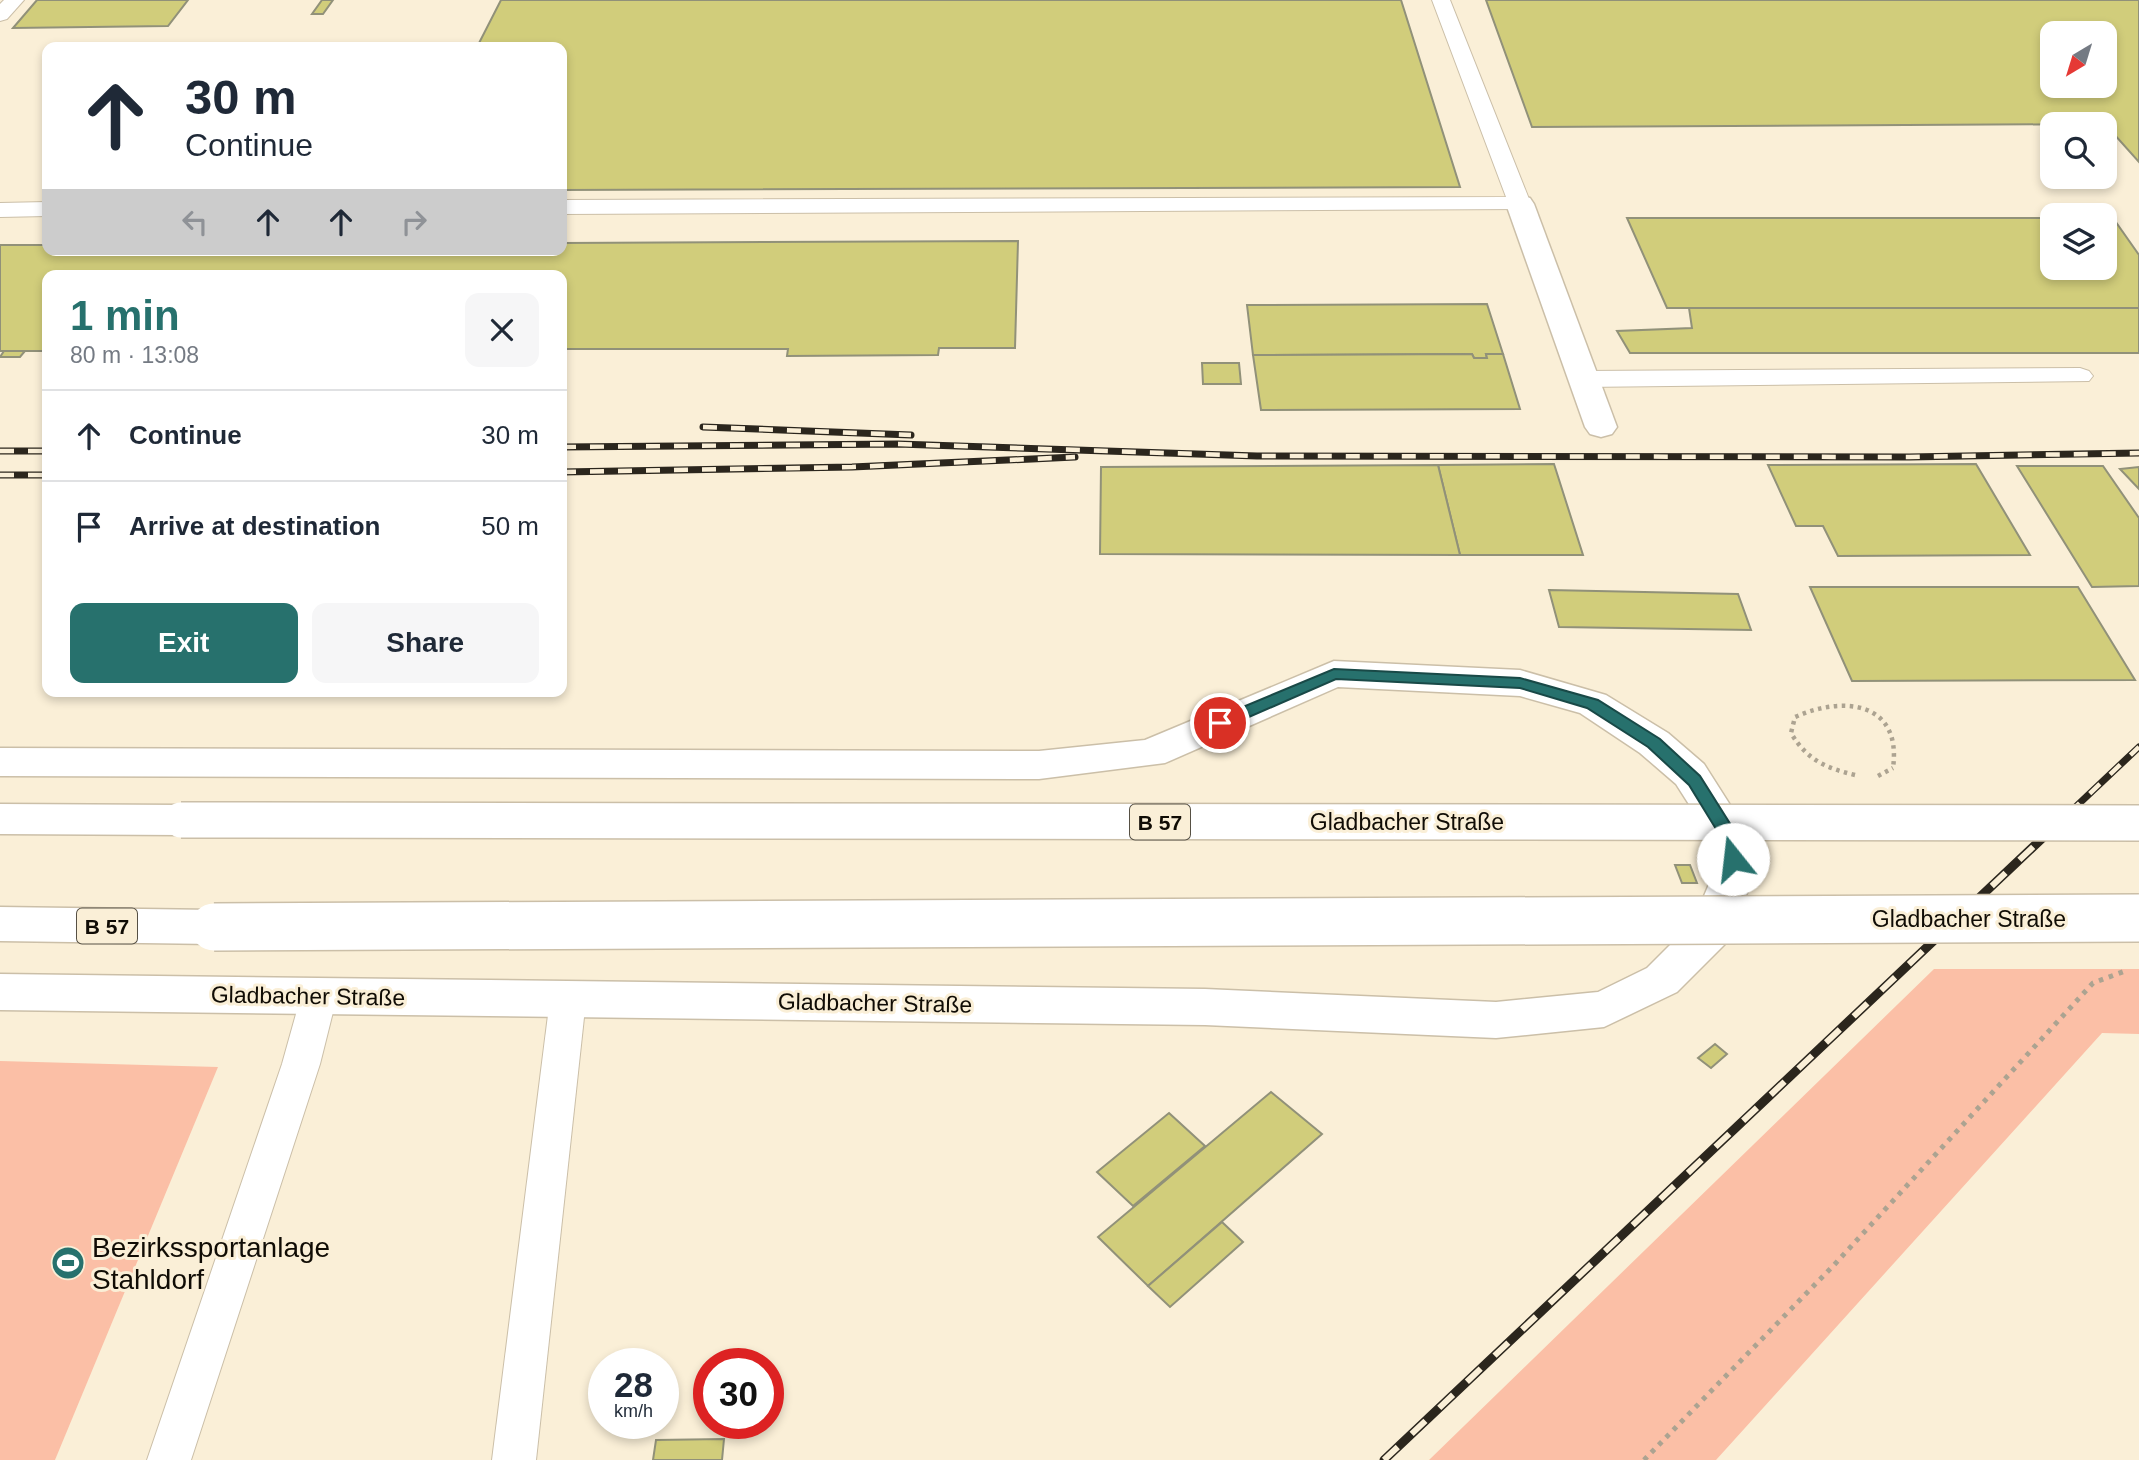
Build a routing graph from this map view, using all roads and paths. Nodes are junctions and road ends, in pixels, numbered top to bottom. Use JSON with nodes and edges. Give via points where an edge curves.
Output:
{"nodes":[{"id":1,"x":15,"y":0,"type":"edge"},
{"id":2,"x":1441,"y":0,"type":"edge"},
{"id":3,"x":0,"y":15,"type":"edge"},
{"id":4,"x":1520,"y":204,"type":"junction"},
{"id":5,"x":567,"y":208,"type":"edge"},
{"id":6,"x":0,"y":209,"type":"edge"},
{"id":7,"x":42,"y":209,"type":"edge"},
{"id":8,"x":2080,"y":376,"type":"dead end"},
{"id":9,"x":1583,"y":379,"type":"junction"},
{"id":10,"x":1601,"y":427,"type":"dead end"},
{"id":11,"x":0,"y":762,"type":"edge"},
{"id":12,"x":1893,"y":768,"type":"dead end"},
{"id":13,"x":1861,"y":776,"type":"dead end"},
{"id":14,"x":0,"y":819,"type":"edge"},
{"id":15,"x":2139,"y":823,"type":"edge"},
{"id":16,"x":2139,"y":918,"type":"edge"},
{"id":17,"x":0,"y":924,"type":"edge"},
{"id":18,"x":2128,"y":970,"type":"dead end"},
{"id":19,"x":0,"y":992,"type":"edge"},
{"id":20,"x":319,"y":996,"type":"junction"},
{"id":21,"x":568,"y":999,"type":"junction"},
{"id":22,"x":169,"y":1460,"type":"edge"},
{"id":23,"x":514,"y":1460,"type":"edge"},
{"id":24,"x":1644,"y":1460,"type":"edge"}],
"edges":[{"from":1,"to":3,"type":"lane"},
{"from":2,"to":4,"type":"lane"},
{"from":4,"to":5,"type":"lane"},
{"from":4,"to":9,"type":"street"},
{"from":6,"to":7,"type":"lane"},
{"from":8,"to":9,"type":"lane"},
{"from":9,"to":10,"type":"street"},
{"from":11,"to":21,"type":"street","name":"Gladbacher Straße","via":[[1039,765],[1151,753],[1334,674],[1520,683],[1593,704],[1654,743],[1689,774],[1733,841],[1733,877],[1710,932],[1662,980],[1604,1009],[1496,1020],[1205,1007]]},
{"from":12,"to":13,"type":"path","bridge":true,"via":[[1896,742],[1886,722],[1872,713],[1847,703],[1828,703],[1795,717],[1791,733],[1801,752],[1818,765]]},
{"from":14,"to":15,"type":"street","name":"Gladbacher Straße","number":"B 57","bridge":true},
{"from":16,"to":17,"type":"street","name":"Gladbacher Straße","number":"B 57","bridge":true,"via":[[214,927]]},
{"from":18,"to":24,"type":"path","via":[[2093,983],[1834,1265]]},
{"from":19,"to":20,"type":"street","name":"Gladbacher Straße"},
{"from":20,"to":21,"type":"street","name":"Gladbacher Straße"},
{"from":20,"to":22,"type":"lane","via":[[301,1064]]},
{"from":21,"to":23,"type":"lane"}]}
